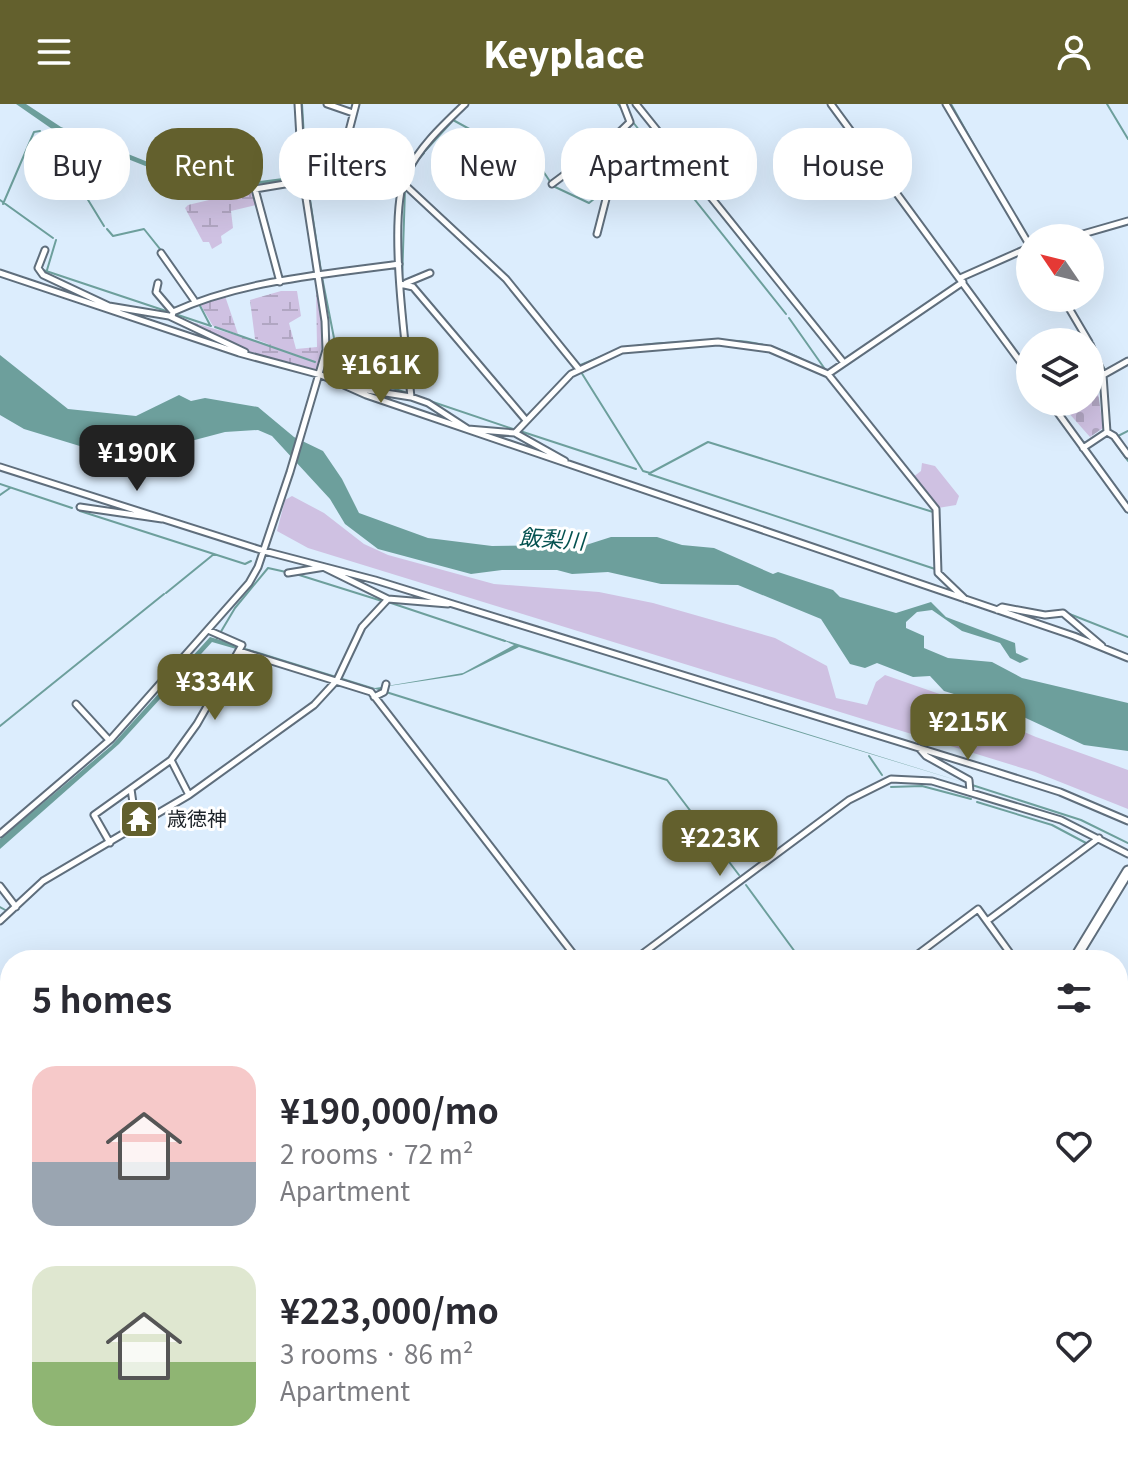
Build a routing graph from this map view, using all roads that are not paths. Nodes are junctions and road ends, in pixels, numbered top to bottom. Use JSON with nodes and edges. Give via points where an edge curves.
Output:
{"nodes":[{"id":1,"x":298,"y":104,"type":"edge"},
{"id":2,"x":327,"y":104,"type":"edge"},
{"id":3,"x":356,"y":104,"type":"edge"},
{"id":4,"x":465,"y":104,"type":"edge"},
{"id":5,"x":623,"y":104,"type":"edge"},
{"id":6,"x":636,"y":104,"type":"edge"},
{"id":7,"x":831,"y":104,"type":"edge"},
{"id":8,"x":946,"y":104,"type":"edge"},
{"id":9,"x":353,"y":113,"type":"junction"},
{"id":10,"x":300,"y":128,"type":"edge"},
{"id":11,"x":349,"y":128,"type":"edge"},
{"id":12,"x":624,"y":128,"type":"edge"},
{"id":13,"x":415,"y":165,"type":"edge"},
{"id":14,"x":561,"y":177,"type":"edge"},
{"id":15,"x":279,"y":183,"type":"edge"},
{"id":16,"x":552,"y":184,"type":"dead end"},
{"id":17,"x":415,"y":194,"type":"edge"},
{"id":18,"x":306,"y":200,"type":"edge"},
{"id":19,"x":403,"y":200,"type":"edge"},
{"id":20,"x":606,"y":200,"type":"edge"},
{"id":21,"x":1128,"y":221,"type":"edge"},
{"id":22,"x":1016,"y":224,"type":"edge"},
{"id":23,"x":1104,"y":228,"type":"edge"},
{"id":24,"x":597,"y":234,"type":"dead end"},
{"id":25,"x":45,"y":250,"type":"dead end"},
{"id":26,"x":161,"y":253,"type":"dead end"},
{"id":27,"x":1016,"y":254,"type":"edge"},
{"id":28,"x":399,"y":264,"type":"junction"},
{"id":29,"x":0,"y":273,"type":"edge"},
{"id":30,"x":430,"y":273,"type":"dead end"},
{"id":31,"x":318,"y":276,"type":"junction"},
{"id":32,"x":962,"y":280,"type":"junction"},
{"id":33,"x":280,"y":282,"type":"junction"},
{"id":34,"x":158,"y":283,"type":"dead end"},
{"id":35,"x":403,"y":284,"type":"junction"},
{"id":36,"x":194,"y":300,"type":"junction"},
{"id":37,"x":109,"y":308,"type":"junction"},
{"id":38,"x":172,"y":315,"type":"junction"},
{"id":39,"x":249,"y":355,"type":"junction"},
{"id":40,"x":1016,"y":355,"type":"edge"},
{"id":41,"x":1128,"y":361,"type":"edge"},
{"id":42,"x":844,"y":363,"type":"junction"},
{"id":43,"x":578,"y":368,"type":"junction"},
{"id":44,"x":828,"y":374,"type":"junction"},
{"id":45,"x":1104,"y":374,"type":"edge"},
{"id":46,"x":320,"y":378,"type":"junction"},
{"id":47,"x":353,"y":388,"type":"junction"},
{"id":48,"x":1104,"y":389,"type":"edge"},
{"id":49,"x":411,"y":397,"type":"junction"},
{"id":50,"x":1060,"y":416,"type":"edge"},
{"id":51,"x":525,"y":419,"type":"junction"},
{"id":52,"x":468,"y":429,"type":"junction"},
{"id":53,"x":1107,"y":432,"type":"junction"},
{"id":54,"x":515,"y":433,"type":"junction"},
{"id":55,"x":1083,"y":448,"type":"junction"},
{"id":56,"x":1128,"y":455,"type":"edge"},
{"id":57,"x":567,"y":463,"type":"junction"},
{"id":58,"x":0,"y":467,"type":"edge"},
{"id":59,"x":80,"y":507,"type":"dead end"},
{"id":60,"x":1128,"y":509,"type":"edge"},
{"id":61,"x":163,"y":517,"type":"junction"},
{"id":62,"x":264,"y":549,"type":"junction"},
{"id":63,"x":325,"y":567,"type":"junction"},
{"id":64,"x":289,"y":572,"type":"dead end"},
{"id":65,"x":388,"y":599,"type":"junction"},
{"id":66,"x":965,"y":599,"type":"junction"},
{"id":67,"x":448,"y":603,"type":"junction"},
{"id":68,"x":997,"y":610,"type":"junction"},
{"id":69,"x":210,"y":631,"type":"junction"},
{"id":70,"x":1102,"y":647,"type":"junction"},
{"id":71,"x":240,"y":649,"type":"junction"},
{"id":72,"x":1128,"y":658,"type":"edge"},
{"id":73,"x":338,"y":677,"type":"junction"},
{"id":74,"x":221,"y":681,"type":"junction"},
{"id":75,"x":385,"y":689,"type":"dead end"},
{"id":76,"x":374,"y":697,"type":"junction"},
{"id":77,"x":242,"y":698,"type":"dead end"},
{"id":78,"x":76,"y":704,"type":"dead end"},
{"id":79,"x":109,"y":740,"type":"junction"},
{"id":80,"x":919,"y":748,"type":"junction"},
{"id":81,"x":171,"y":760,"type":"junction"},
{"id":82,"x":131,"y":789,"type":"junction"},
{"id":83,"x":970,"y":792,"type":"junction"},
{"id":84,"x":189,"y":795,"type":"junction"},
{"id":85,"x":1128,"y":821,"type":"edge"},
{"id":86,"x":145,"y":823,"type":"junction"},
{"id":87,"x":0,"y":834,"type":"edge"},
{"id":88,"x":1099,"y":838,"type":"junction"},
{"id":89,"x":110,"y":843,"type":"junction"},
{"id":90,"x":1128,"y":854,"type":"edge"},
{"id":91,"x":1127,"y":873,"type":"edge"},
{"id":92,"x":0,"y":886,"type":"edge"},
{"id":93,"x":16,"y":907,"type":"junction"},
{"id":94,"x":0,"y":921,"type":"edge"},
{"id":95,"x":987,"y":921,"type":"junction"},
{"id":96,"x":570,"y":950,"type":"edge"},
{"id":97,"x":647,"y":950,"type":"edge"},
{"id":98,"x":924,"y":950,"type":"edge"},
{"id":99,"x":1008,"y":950,"type":"edge"},
{"id":100,"x":1080,"y":950,"type":"edge"},
{"id":101,"x":109,"y":1462,"type":"edge"},
{"id":102,"x":163,"y":1462,"type":"edge"}],
"edges":[{"from":1,"to":10,"type":"street"},
{"from":2,"to":9,"type":"street"},
{"from":3,"to":9,"type":"street"},
{"from":4,"to":13,"type":"street"},
{"from":5,"to":12,"type":"street","via":[[630,123]]},
{"from":6,"to":42,"type":"street"},
{"from":7,"to":32,"type":"street"},
{"from":8,"to":22,"type":"street"},
{"from":9,"to":11,"type":"street"},
{"from":14,"to":16,"type":"street"},
{"from":15,"to":33,"type":"street","via":[[255,189]]},
{"from":17,"to":43,"type":"street","via":[[506,279]]},
{"from":18,"to":31,"type":"street"},
{"from":19,"to":28,"type":"street"},
{"from":20,"to":24,"type":"street"},
{"from":21,"to":23,"type":"street"},
{"from":25,"to":37,"type":"street","via":[[40,274]]},
{"from":26,"to":36,"type":"street"},
{"from":27,"to":32,"type":"street"},
{"from":28,"to":31,"type":"street"},
{"from":28,"to":35,"type":"street"},
{"from":29,"to":37,"type":"street"},
{"from":30,"to":35,"type":"street"},
{"from":31,"to":33,"type":"street"},
{"from":31,"to":46,"type":"street","via":[[326,331]]},
{"from":32,"to":40,"type":"street"},
{"from":32,"to":42,"type":"street"},
{"from":33,"to":36,"type":"street"},
{"from":34,"to":38,"type":"street","via":[[155,290]]},
{"from":35,"to":49,"type":"street"},
{"from":35,"to":51,"type":"street","via":[[413,287]]},
{"from":36,"to":38,"type":"street"},
{"from":37,"to":38,"type":"street"},
{"from":37,"to":39,"type":"street"},
{"from":38,"to":39,"type":"street"},
{"from":39,"to":46,"type":"street"},
{"from":41,"to":45,"type":"street"},
{"from":42,"to":44,"type":"street"},
{"from":43,"to":44,"type":"street","via":[[622,350],[718,342],[770,349]]},
{"from":43,"to":51,"type":"street"},
{"from":44,"to":66,"type":"street","via":[[936,509],[938,571]]},
{"from":46,"to":47,"type":"street"},
{"from":46,"to":62,"type":"street"},
{"from":47,"to":49,"type":"street"},
{"from":47,"to":52,"type":"street"},
{"from":48,"to":53,"type":"street"},
{"from":49,"to":52,"type":"street"},
{"from":50,"to":55,"type":"street"},
{"from":51,"to":54,"type":"street"},
{"from":52,"to":54,"type":"street"},
{"from":52,"to":57,"type":"street"},
{"from":53,"to":55,"type":"street"},
{"from":53,"to":56,"type":"street"},
{"from":54,"to":57,"type":"street"},
{"from":55,"to":60,"type":"street"},
{"from":57,"to":66,"type":"street"},
{"from":58,"to":61,"type":"street"},
{"from":59,"to":61,"type":"street"},
{"from":61,"to":62,"type":"street"},
{"from":62,"to":63,"type":"street"},
{"from":62,"to":69,"type":"street","via":[[249,583]]},
{"from":63,"to":64,"type":"street"},
{"from":63,"to":65,"type":"street"},
{"from":63,"to":67,"type":"street"},
{"from":65,"to":67,"type":"street"},
{"from":65,"to":73,"type":"street","via":[[362,627]]},
{"from":66,"to":68,"type":"street"},
{"from":67,"to":80,"type":"street"},
{"from":68,"to":70,"type":"street"},
{"from":68,"to":70,"type":"street","via":[[1063,613]]},
{"from":69,"to":71,"type":"street"},
{"from":69,"to":79,"type":"street"},
{"from":70,"to":72,"type":"street"},
{"from":71,"to":73,"type":"street"},
{"from":71,"to":74,"type":"street"},
{"from":73,"to":76,"type":"street"},
{"from":73,"to":84,"type":"street","via":[[314,705]]},
{"from":74,"to":77,"type":"street"},
{"from":74,"to":81,"type":"street"},
{"from":75,"to":76,"type":"street"},
{"from":76,"to":96,"type":"street"},
{"from":78,"to":79,"type":"street"},
{"from":79,"to":87,"type":"street"},
{"from":80,"to":83,"type":"street","via":[[969,780]]},
{"from":80,"to":85,"type":"street","via":[[1060,792]]},
{"from":81,"to":82,"type":"street"},
{"from":81,"to":84,"type":"street"},
{"from":82,"to":86,"type":"street"},
{"from":82,"to":89,"type":"street","via":[[94,815]]},
{"from":83,"to":88,"type":"street","via":[[1061,820]]},
{"from":83,"to":97,"type":"street","via":[[914,778],[876,784]]},
{"from":84,"to":86,"type":"street"},
{"from":86,"to":89,"type":"street"},
{"from":88,"to":90,"type":"street"},
{"from":88,"to":95,"type":"street"},
{"from":89,"to":93,"type":"street","via":[[43,881]]},
{"from":91,"to":100,"type":"highway"},
{"from":92,"to":93,"type":"street"},
{"from":93,"to":94,"type":"street"},
{"from":95,"to":98,"type":"street","via":[[978,909]]},
{"from":95,"to":99,"type":"street"},
{"from":101,"to":102,"type":"street"}]}
